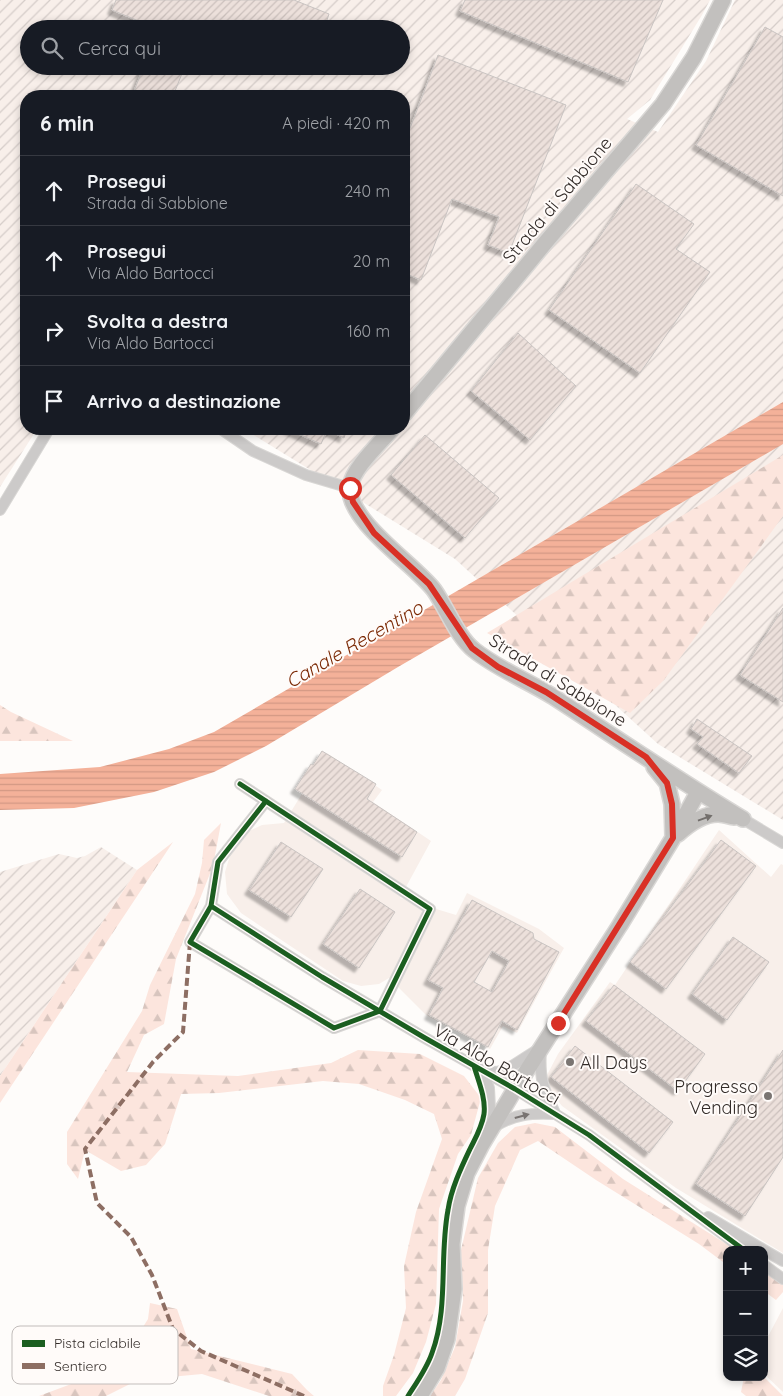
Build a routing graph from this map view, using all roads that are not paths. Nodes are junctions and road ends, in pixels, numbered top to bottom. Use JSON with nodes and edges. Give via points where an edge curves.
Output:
{"nodes":[{"id":1,"x":723,"y":0,"type":"edge"},
{"id":2,"x":410,"y":407,"type":"edge"},
{"id":3,"x":45,"y":435,"type":"edge"},
{"id":4,"x":229,"y":435,"type":"edge"},
{"id":5,"x":387,"y":435,"type":"edge"},
{"id":6,"x":350,"y":488,"type":"junction"},
{"id":7,"x":0,"y":510,"type":"edge"},
{"id":8,"x":646,"y":757,"type":"junction"},
{"id":9,"x":240,"y":784,"type":"dead end"},
{"id":10,"x":698,"y":792,"type":"junction"},
{"id":11,"x":266,"y":800,"type":"junction"},
{"id":12,"x":743,"y":819,"type":"junction"},
{"id":13,"x":673,"y":838,"type":"junction"},
{"id":14,"x":783,"y":843,"type":"edge"},
{"id":15,"x":211,"y":906,"type":"junction"},
{"id":16,"x":380,"y":1011,"type":"junction"},
{"id":17,"x":542,"y":1046,"type":"junction"},
{"id":18,"x":482,"y":1071,"type":"junction"},
{"id":19,"x":515,"y":1089,"type":"junction"},
{"id":20,"x":555,"y":1114,"type":"junction"},
{"id":21,"x":491,"y":1129,"type":"junction"},
{"id":22,"x":672,"y":1197,"type":"junction"},
{"id":23,"x":739,"y":1246,"type":"edge"},
{"id":24,"x":757,"y":1246,"type":"edge"},
{"id":25,"x":768,"y":1252,"type":"edge"},
{"id":26,"x":783,"y":1261,"type":"edge"},
{"id":27,"x":768,"y":1268,"type":"edge"},
{"id":28,"x":783,"y":1279,"type":"edge"},
{"id":29,"x":420,"y":1396,"type":"edge"}],
"edges":[{"from":1,"to":2,"type":"main road","name":"Strada di Sabbione","via":[[694,57],[663,104]]},
{"from":3,"to":7,"type":"street"},
{"from":4,"to":6,"type":"street","via":[[253,451],[306,476]]},
{"from":5,"to":6,"type":"main road","via":[[360,467]]},
{"from":6,"to":8,"type":"main road","name":"Strada di Sabbione","via":[[353,502],[374,533],[429,584],[472,648]]},
{"from":8,"to":10,"type":"main road","name":"Strada di Sabbione"},
{"from":8,"to":13,"type":"main road","via":[[667,783],[672,804]]},
{"from":9,"to":11,"type":"street"},
{"from":10,"to":12,"type":"main road","name":"Strada di Sabbione"},
{"from":10,"to":13,"type":"main road","name":"Via Aldo Bartocci"},
{"from":11,"to":15,"type":"street","via":[[218,862]]},
{"from":11,"to":16,"type":"street","via":[[430,909]]},
{"from":13,"to":12,"type":"main road","name":"Via Aldo Bartocci","one_way":true,"via":[[689,825],[717,814]]},
{"from":12,"to":14,"type":"street","name":"Strada di Sabbione"},
{"from":13,"to":17,"type":"main road","name":"Via Aldo Bartocci"},
{"from":15,"to":16,"type":"street","name":"Via Aldo Bartocci"},
{"from":15,"to":16,"type":"street","via":[[190,942],[334,1028]]},
{"from":16,"to":18,"type":"street","name":"Via Aldo Bartocci"},
{"from":17,"to":18,"type":"street","name":"Via Aldo Bartocci","via":[[498,1072]]},
{"from":17,"to":19,"type":"main road","name":"Via Aldo Bartocci"},
{"from":17,"to":20,"type":"street","name":"Via Aldo Bartocci","via":[[542,1084]]},
{"from":18,"to":19,"type":"street","name":"Via Aldo Bartocci"},
{"from":18,"to":21,"type":"street","name":"Via Aldo Bartocci","via":[[489,1088]]},
{"from":19,"to":20,"type":"street","name":"Via Aldo Bartocci"},
{"from":19,"to":21,"type":"main road","name":"Via Aldo Bartocci"},
{"from":21,"to":20,"type":"street","name":"Via Aldo Bartocci","one_way":true,"via":[[503,1121],[528,1114]]},
{"from":20,"to":22,"type":"street","name":"Via Aldo Bartocci","via":[[589,1135]]},
{"from":21,"to":29,"type":"main road","name":"Via Aldo Bartocci","via":[[467,1173],[457,1206],[452,1244],[454,1289],[447,1340],[437,1368]]},
{"from":22,"to":23,"type":"street","name":"Via Aldo Bartocci"},
{"from":22,"to":24,"type":"street","name":"Via Aldo Bartocci"},
{"from":25,"to":26,"type":"street","name":"Via Aldo Bartocci"},
{"from":27,"to":28,"type":"street"}]}
